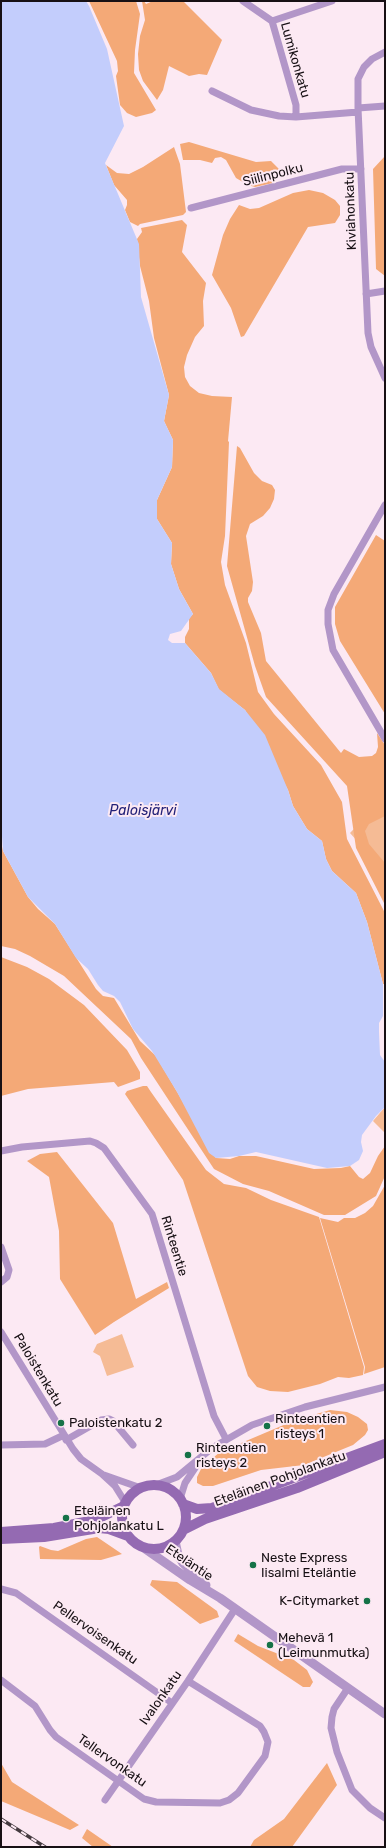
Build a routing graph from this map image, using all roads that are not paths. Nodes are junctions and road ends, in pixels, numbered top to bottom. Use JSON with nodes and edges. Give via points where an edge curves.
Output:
{"nodes":[{"id":1,"x":243,"y":1,"type":"edge"},
{"id":2,"x":332,"y":1,"type":"edge"},
{"id":3,"x":272,"y":21,"type":"junction"},
{"id":4,"x":385,"y":52,"type":"edge"},
{"id":5,"x":212,"y":91,"type":"dead end"},
{"id":6,"x":385,"y":106,"type":"edge"},
{"id":7,"x":358,"y":110,"type":"junction"},
{"id":8,"x":296,"y":117,"type":"junction"},
{"id":9,"x":361,"y":168,"type":"junction"},
{"id":10,"x":191,"y":208,"type":"dead end"},
{"id":11,"x":385,"y":290,"type":"edge"},
{"id":12,"x":366,"y":294,"type":"junction"},
{"id":13,"x":385,"y":378,"type":"edge"},
{"id":14,"x":385,"y":505,"type":"edge"},
{"id":15,"x":385,"y":739,"type":"edge"},
{"id":16,"x":1,"y":1151,"type":"edge"},
{"id":17,"x":1,"y":1247,"type":"edge"},
{"id":18,"x":1,"y":1282,"type":"edge"},
{"id":19,"x":1,"y":1332,"type":"edge"},
{"id":20,"x":385,"y":1387,"type":"edge"},
{"id":21,"x":65,"y":1437,"type":"junction"},
{"id":22,"x":226,"y":1438,"type":"junction"},
{"id":23,"x":385,"y":1444,"type":"edge"},
{"id":24,"x":1,"y":1445,"type":"edge"},
{"id":25,"x":133,"y":1445,"type":"dead end"},
{"id":26,"x":385,"y":1452,"type":"edge"},
{"id":27,"x":199,"y":1459,"type":"junction"},
{"id":28,"x":102,"y":1474,"type":"junction"},
{"id":29,"x":156,"y":1485,"type":"junction"},
{"id":30,"x":141,"y":1488,"type":"junction"},
{"id":31,"x":181,"y":1502,"type":"junction"},
{"id":32,"x":124,"y":1504,"type":"junction"},
{"id":33,"x":183,"y":1530,"type":"junction"},
{"id":34,"x":1,"y":1532,"type":"edge"},
{"id":35,"x":128,"y":1536,"type":"junction"},
{"id":36,"x":1,"y":1539,"type":"edge"},
{"id":37,"x":175,"y":1542,"type":"junction"},
{"id":38,"x":144,"y":1548,"type":"junction"},
{"id":39,"x":1,"y":1589,"type":"edge"},
{"id":40,"x":220,"y":1598,"type":"junction"},
{"id":41,"x":235,"y":1609,"type":"junction"},
{"id":42,"x":1,"y":1680,"type":"edge"},
{"id":43,"x":188,"y":1680,"type":"junction"},
{"id":44,"x":348,"y":1688,"type":"junction"},
{"id":45,"x":172,"y":1702,"type":"junction"},
{"id":46,"x":385,"y":1714,"type":"edge"},
{"id":47,"x":119,"y":1781,"type":"junction"},
{"id":48,"x":104,"y":1800,"type":"dead end"},
{"id":49,"x":385,"y":1818,"type":"edge"}],
"edges":[{"from":1,"to":3,"type":"street","name":"Lumikonkatu"},
{"from":2,"to":3,"type":"street"},
{"from":3,"to":8,"type":"street","name":"Lumikonkatu","via":[[296,105]]},
{"from":4,"to":7,"type":"street","name":"Kiviahonkatu","via":[[372,59],[358,79]]},
{"from":5,"to":8,"type":"street","via":[[251,110]]},
{"from":6,"to":7,"type":"street"},
{"from":7,"to":8,"type":"street"},
{"from":7,"to":9,"type":"street","name":"Kiviahonkatu"},
{"from":9,"to":10,"type":"street","name":"Siilinpolku","via":[[342,169]]},
{"from":9,"to":12,"type":"street","name":"Kiviahonkatu"},
{"from":11,"to":12,"type":"street"},
{"from":12,"to":13,"type":"street","name":"Kiviahonkatu","via":[[371,347]]},
{"from":14,"to":15,"type":"street","via":[[334,594],[328,610],[328,624],[333,650]]},
{"from":16,"to":22,"type":"street","name":"Rinteentie","via":[[90,1141],[104,1148],[152,1214],[214,1416]]},
{"from":17,"to":18,"type":"street","via":[[8,1270],[7,1277]]},
{"from":19,"to":21,"type":"street","name":"Paloistenkatu"},
{"from":20,"to":22,"type":"street","via":[[278,1416]]},
{"from":21,"to":24,"type":"street","via":[[45,1444]]},
{"from":21,"to":25,"type":"street","via":[[108,1419],[113,1420]]},
{"from":21,"to":28,"type":"street","name":"Paloistenkatu","via":[[81,1459]]},
{"from":22,"to":27,"type":"street"},
{"from":23,"to":31,"type":"main road","name":"Eteläinen Pohjolankatu","via":[[212,1508],[197,1509]]},
{"from":26,"to":33,"type":"main road","name":"Eteläinen Pohjolankatu","via":[[297,1488],[205,1519]]},
{"from":27,"to":29,"type":"street","via":[[177,1477]]},
{"from":27,"to":31,"type":"street","via":[[185,1482]]},
{"from":28,"to":30,"type":"street","name":"Paloistenkatu"},
{"from":28,"to":32,"type":"street","name":"Paloistenkatu","via":[[115,1486]]},
{"from":29,"to":30,"type":"main road"},
{"from":29,"to":31,"type":"main road","via":[[168,1489]]},
{"from":30,"to":32,"type":"main road"},
{"from":31,"to":33,"type":"main road","via":[[186,1518]]},
{"from":32,"to":34,"type":"main road","via":[[94,1520],[54,1528]]},
{"from":32,"to":35,"type":"main road","via":[[122,1520]]},
{"from":33,"to":37,"type":"main road"},
{"from":35,"to":36,"type":"main road","via":[[99,1528],[44,1537]]},
{"from":35,"to":38,"type":"main road"},
{"from":37,"to":38,"type":"main road","via":[[161,1548]]},
{"from":37,"to":40,"type":"street","name":"Eteläntie","via":[[178,1555],[184,1563]]},
{"from":38,"to":40,"type":"street","name":"Eteläntie"},
{"from":39,"to":45,"type":"street","name":"Pellervoisenkatu","via":[[16,1593]]},
{"from":40,"to":41,"type":"street","name":"Eteläntie"},
{"from":41,"to":43,"type":"street","name":"Ivalonkatu"},
{"from":41,"to":44,"type":"street","name":"Eteläntie"},
{"from":42,"to":47,"type":"street","name":"Tellervonkatu","via":[[36,1706],[56,1737]]},
{"from":43,"to":45,"type":"street","name":"Ivalonkatu"},
{"from":43,"to":47,"type":"street","name":"Tellervonkatu","via":[[260,1726],[268,1742],[265,1756],[238,1793],[220,1803],[156,1802],[144,1799]]},
{"from":44,"to":46,"type":"street","name":"Eteläntie"},
{"from":44,"to":49,"type":"street","via":[[334,1709],[332,1717],[331,1728],[337,1752],[352,1790],[370,1808]]},
{"from":45,"to":47,"type":"street","name":"Ivalonkatu"},
{"from":47,"to":48,"type":"street","name":"Ivalonkatu"}]}
